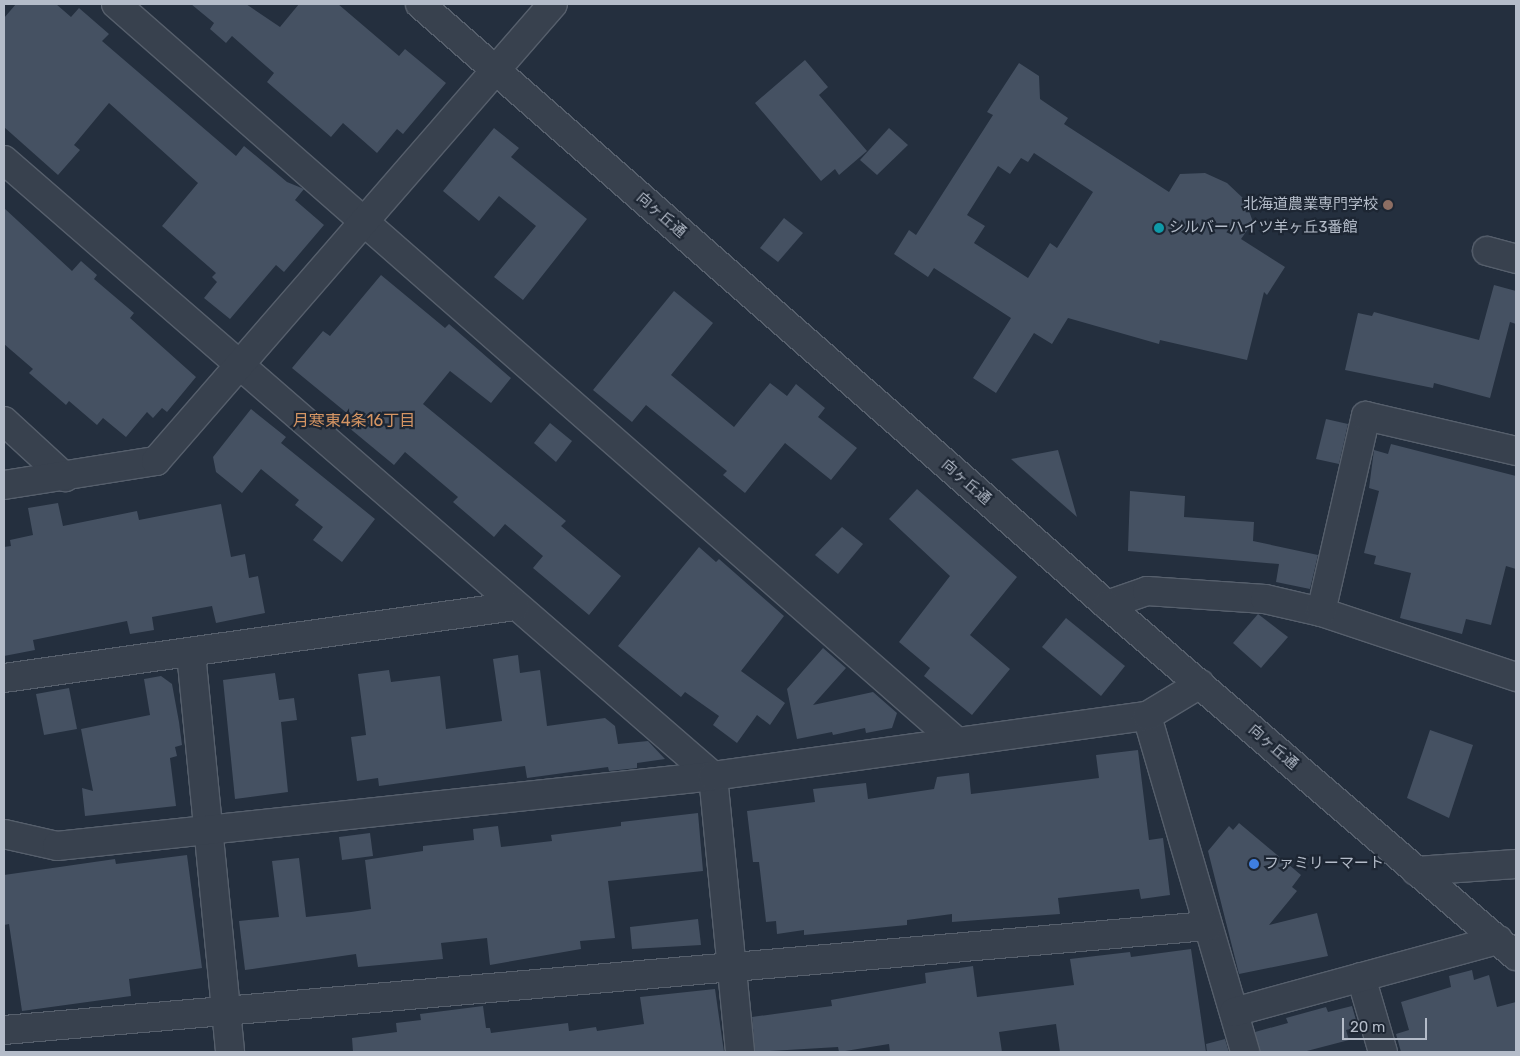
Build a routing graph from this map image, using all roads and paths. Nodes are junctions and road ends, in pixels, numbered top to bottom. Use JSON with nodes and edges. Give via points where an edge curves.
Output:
{"nodes":[{"id":1,"x":116,"y":4,"type":"edge"},
{"id":2,"x":420,"y":4,"type":"edge"},
{"id":3,"x":553,"y":4,"type":"edge"},
{"id":4,"x":495,"y":70,"type":"junction"},
{"id":5,"x":4,"y":160,"type":"edge"},
{"id":6,"x":364,"y":222,"type":"junction"},
{"id":7,"x":1487,"y":250,"type":"dead end"},
{"id":8,"x":1516,"y":258,"type":"edge"},
{"id":9,"x":240,"y":368,"type":"junction"},
{"id":10,"x":4,"y":421,"type":"edge"},
{"id":11,"x":1516,"y":451,"type":"edge"},
{"id":12,"x":65,"y":477,"type":"junction"},
{"id":13,"x":4,"y":485,"type":"edge"},
{"id":14,"x":1107,"y":605,"type":"junction"},
{"id":15,"x":514,"y":606,"type":"junction"},
{"id":16,"x":1321,"y":612,"type":"junction"},
{"id":17,"x":191,"y":653,"type":"junction"},
{"id":18,"x":1516,"y":677,"type":"edge"},
{"id":19,"x":4,"y":678,"type":"edge"},
{"id":20,"x":1200,"y":684,"type":"junction"},
{"id":21,"x":1147,"y":716,"type":"junction"},
{"id":22,"x":957,"y":742,"type":"junction"},
{"id":23,"x":713,"y":776,"type":"junction"},
{"id":24,"x":210,"y":832,"type":"junction"},
{"id":25,"x":4,"y":834,"type":"edge"},
{"id":26,"x":1516,"y":864,"type":"edge"},
{"id":27,"x":1416,"y":871,"type":"junction"},
{"id":28,"x":1208,"y":926,"type":"junction"},
{"id":29,"x":1507,"y":948,"type":"edge"},
{"id":30,"x":733,"y":966,"type":"junction"},
{"id":31,"x":1361,"y":977,"type":"junction"},
{"id":32,"x":226,"y":1012,"type":"junction"},
{"id":33,"x":1234,"y":1012,"type":"junction"},
{"id":34,"x":4,"y":1030,"type":"edge"},
{"id":35,"x":230,"y":1052,"type":"edge"},
{"id":36,"x":740,"y":1052,"type":"edge"},
{"id":37,"x":1245,"y":1052,"type":"edge"},
{"id":38,"x":1383,"y":1052,"type":"edge"}],
"edges":[{"from":1,"to":6,"type":"street"},
{"from":2,"to":4,"type":"street","name":"向ヶ丘通"},
{"from":3,"to":4,"type":"street"},
{"from":4,"to":6,"type":"street"},
{"from":4,"to":14,"type":"street","name":"向ヶ丘通"},
{"from":5,"to":9,"type":"street"},
{"from":6,"to":9,"type":"street"},
{"from":6,"to":22,"type":"street"},
{"from":7,"to":8,"type":"street"},
{"from":9,"to":12,"type":"street","via":[[156,461]]},
{"from":9,"to":15,"type":"street"},
{"from":10,"to":12,"type":"street"},
{"from":11,"to":16,"type":"street","via":[[1366,416]]},
{"from":12,"to":13,"type":"street"},
{"from":14,"to":16,"type":"street","via":[[1146,591],[1265,599]]},
{"from":14,"to":20,"type":"street","name":"向ヶ丘通"},
{"from":15,"to":17,"type":"street"},
{"from":15,"to":23,"type":"street"},
{"from":16,"to":18,"type":"street"},
{"from":17,"to":19,"type":"street"},
{"from":17,"to":24,"type":"street"},
{"from":20,"to":21,"type":"street"},
{"from":20,"to":27,"type":"street","name":"向ヶ丘通"},
{"from":21,"to":22,"type":"street"},
{"from":21,"to":28,"type":"street"},
{"from":22,"to":23,"type":"street"},
{"from":23,"to":24,"type":"street"},
{"from":23,"to":30,"type":"street"},
{"from":24,"to":25,"type":"street","via":[[57,846]]},
{"from":24,"to":32,"type":"street"},
{"from":26,"to":27,"type":"street"},
{"from":27,"to":29,"type":"street","name":"向ヶ丘通"},
{"from":28,"to":30,"type":"street"},
{"from":28,"to":33,"type":"street"},
{"from":29,"to":31,"type":"street"},
{"from":30,"to":32,"type":"street"},
{"from":30,"to":36,"type":"street"},
{"from":31,"to":33,"type":"street"},
{"from":31,"to":38,"type":"street"},
{"from":32,"to":34,"type":"street"},
{"from":32,"to":35,"type":"street"},
{"from":33,"to":37,"type":"street"}]}
